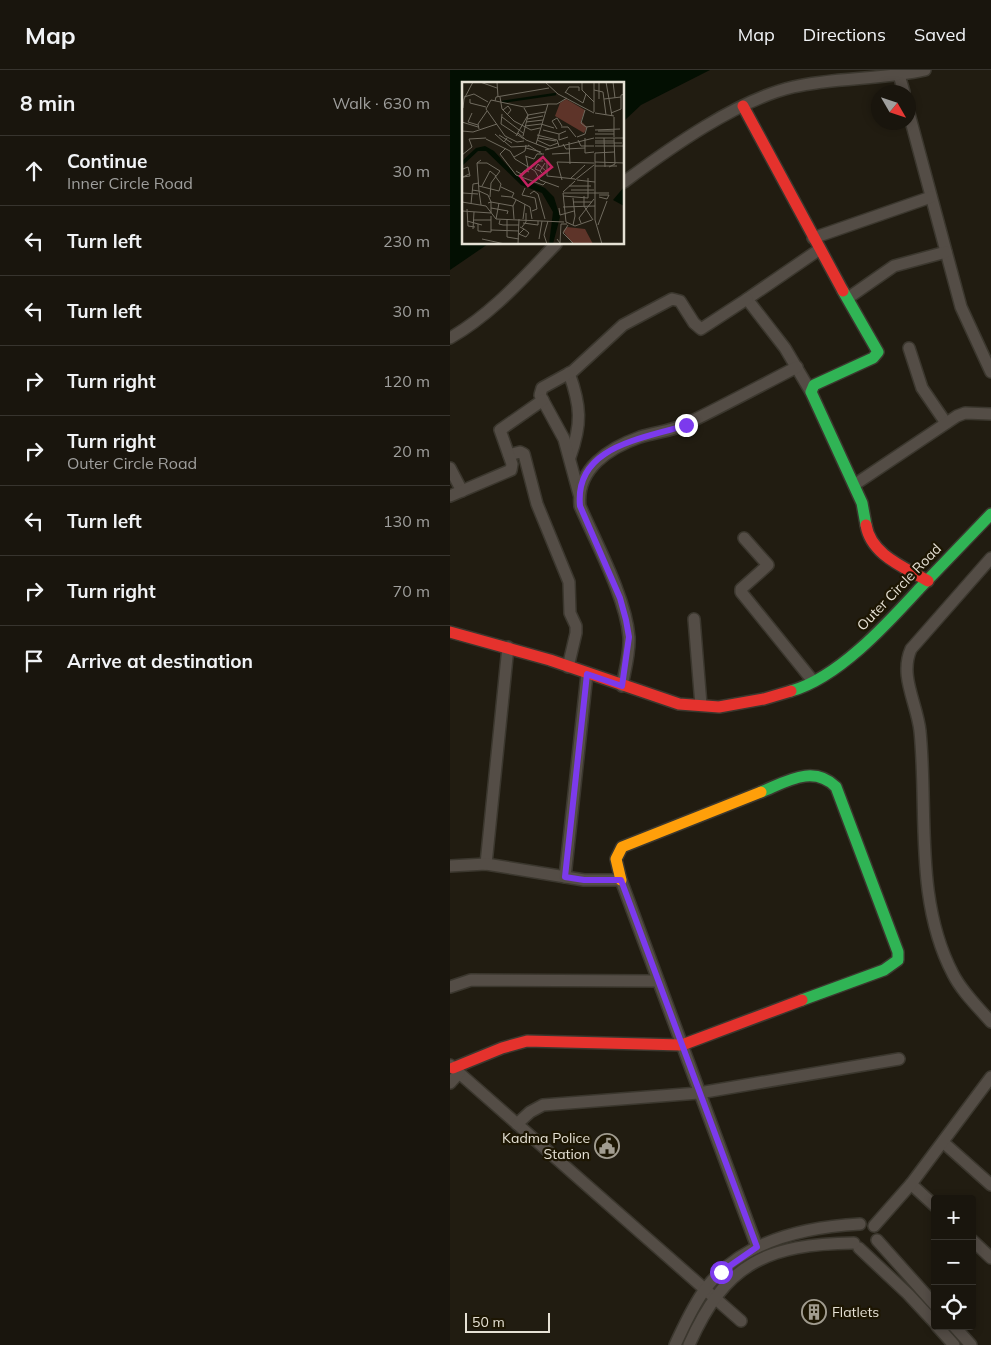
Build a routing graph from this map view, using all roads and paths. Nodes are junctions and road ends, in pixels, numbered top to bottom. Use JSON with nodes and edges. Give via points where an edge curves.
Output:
{"nodes":[{"id":1,"x":925,"y":70,"type":"edge"},
{"id":2,"x":899,"y":75,"type":"junction"},
{"id":3,"x":902,"y":85,"type":"edge"},
{"id":4,"x":743,"y":106,"type":"junction"},
{"id":5,"x":913,"y":130,"type":"edge"},
{"id":6,"x":625,"y":181,"type":"edge"},
{"id":7,"x":931,"y":197,"type":"junction"},
{"id":8,"x":814,"y":238,"type":"junction"},
{"id":9,"x":555,"y":245,"type":"edge"},
{"id":10,"x":820,"y":249,"type":"junction"},
{"id":11,"x":946,"y":252,"type":"junction"},
{"id":12,"x":848,"y":298,"type":"junction"},
{"id":13,"x":747,"y":300,"type":"junction"},
{"id":14,"x":450,"y":338,"type":"edge"},
{"id":15,"x":909,"y":348,"type":"dead end"},
{"id":16,"x":797,"y":367,"type":"junction"},
{"id":17,"x":991,"y":372,"type":"edge"},
{"id":18,"x":569,"y":373,"type":"junction"},
{"id":19,"x":811,"y":392,"type":"junction"},
{"id":20,"x":544,"y":400,"type":"junction"},
{"id":21,"x":991,"y":414,"type":"edge"},
{"id":22,"x":946,"y":423,"type":"junction"},
{"id":23,"x":509,"y":454,"type":"junction"},
{"id":24,"x":570,"y":457,"type":"junction"},
{"id":25,"x":450,"y":468,"type":"edge"},
{"id":26,"x":854,"y":485,"type":"junction"},
{"id":27,"x":462,"y":491,"type":"junction"},
{"id":28,"x":450,"y":496,"type":"edge"},
{"id":29,"x":579,"y":496,"type":"junction"},
{"id":30,"x":991,"y":514,"type":"edge"},
{"id":31,"x":744,"y":538,"type":"dead end"},
{"id":32,"x":991,"y":558,"type":"edge"},
{"id":33,"x":928,"y":581,"type":"junction"},
{"id":34,"x":694,"y":619,"type":"dead end"},
{"id":35,"x":450,"y":632,"type":"edge"},
{"id":36,"x":508,"y":647,"type":"junction"},
{"id":37,"x":568,"y":667,"type":"junction"},
{"id":38,"x":587,"y":674,"type":"junction"},
{"id":39,"x":813,"y":681,"type":"junction"},
{"id":40,"x":622,"y":686,"type":"junction"},
{"id":41,"x":701,"y":706,"type":"junction"},
{"id":42,"x":486,"y":864,"type":"junction"},
{"id":43,"x":450,"y":866,"type":"edge"},
{"id":44,"x":565,"y":877,"type":"junction"},
{"id":45,"x":621,"y":880,"type":"junction"},
{"id":46,"x":658,"y":981,"type":"junction"},
{"id":47,"x":450,"y":987,"type":"edge"},
{"id":48,"x":991,"y":1022,"type":"edge"},
{"id":49,"x":682,"y":1045,"type":"junction"},
{"id":50,"x":899,"y":1059,"type":"dead end"},
{"id":51,"x":454,"y":1069,"type":"edge"},
{"id":52,"x":991,"y":1077,"type":"edge"},
{"id":53,"x":450,"y":1083,"type":"edge"},
{"id":54,"x":699,"y":1093,"type":"junction"},
{"id":55,"x":517,"y":1124,"type":"junction"},
{"id":56,"x":944,"y":1143,"type":"junction"},
{"id":57,"x":912,"y":1184,"type":"junction"},
{"id":58,"x":991,"y":1184,"type":"edge"},
{"id":59,"x":931,"y":1202,"type":"edge"},
{"id":60,"x":860,"y":1224,"type":"junction"},
{"id":61,"x":874,"y":1226,"type":"junction"},
{"id":62,"x":877,"y":1240,"type":"junction"},
{"id":63,"x":976,"y":1244,"type":"edge"},
{"id":64,"x":857,"y":1245,"type":"junction"},
{"id":65,"x":757,"y":1247,"type":"junction"},
{"id":66,"x":991,"y":1258,"type":"edge"},
{"id":67,"x":705,"y":1289,"type":"junction"},
{"id":68,"x":715,"y":1296,"type":"junction"},
{"id":69,"x":931,"y":1301,"type":"edge"},
{"id":70,"x":931,"y":1319,"type":"edge"},
{"id":71,"x":741,"y":1321,"type":"dead end"},
{"id":72,"x":940,"y":1330,"type":"edge"},
{"id":73,"x":958,"y":1330,"type":"edge"},
{"id":74,"x":675,"y":1345,"type":"edge"},
{"id":75,"x":689,"y":1345,"type":"edge"},
{"id":76,"x":954,"y":1345,"type":"edge"},
{"id":77,"x":971,"y":1345,"type":"edge"}],
"edges":[{"from":1,"to":2,"type":"street"},
{"from":2,"to":3,"type":"street"},
{"from":2,"to":4,"type":"street","via":[[792,87]]},
{"from":4,"to":6,"type":"street"},
{"from":4,"to":8,"type":"street"},
{"from":5,"to":7,"type":"street"},
{"from":7,"to":8,"type":"street"},
{"from":7,"to":11,"type":"street"},
{"from":8,"to":10,"type":"street"},
{"from":9,"to":14,"type":"street","via":[[485,315]]},
{"from":10,"to":12,"type":"street"},
{"from":10,"to":13,"type":"street"},
{"from":11,"to":12,"type":"street","via":[[894,266]]},
{"from":11,"to":17,"type":"street","via":[[961,307]]},
{"from":12,"to":19,"type":"street","via":[[877,349],[877,355],[814,385]]},
{"from":13,"to":16,"type":"street"},
{"from":13,"to":18,"type":"street","via":[[701,329],[680,301],[672,299],[623,325]]},
{"from":15,"to":22,"type":"street","via":[[922,388]]},
{"from":16,"to":19,"type":"street"},
{"from":16,"to":29,"type":"street","via":[[686,425],[620,445],[594,464]]},
{"from":18,"to":20,"type":"street","via":[[542,388],[540,393]]},
{"from":18,"to":24,"type":"street","via":[[580,422]]},
{"from":19,"to":26,"type":"street"},
{"from":20,"to":23,"type":"street","via":[[500,430]]},
{"from":20,"to":24,"type":"street"},
{"from":21,"to":22,"type":"street","via":[[965,413]]},
{"from":22,"to":26,"type":"street"},
{"from":23,"to":27,"type":"street","via":[[510,470]]},
{"from":23,"to":37,"type":"street","via":[[524,454],[537,504],[568,574],[570,613],[576,626]]},
{"from":24,"to":29,"type":"street"},
{"from":25,"to":27,"type":"street"},
{"from":26,"to":33,"type":"street","via":[[866,515],[868,536],[876,548]]},
{"from":27,"to":28,"type":"street"},
{"from":29,"to":40,"type":"street","via":[[580,506],[620,598],[626,620],[629,637]]},
{"from":30,"to":33,"type":"street","name":"Outer Circle Road"},
{"from":31,"to":39,"type":"street","via":[[768,565],[741,592]]},
{"from":32,"to":48,"type":"street","via":[[911,649],[905,668],[920,729],[925,853],[933,914],[941,946],[954,975]]},
{"from":33,"to":39,"type":"street","name":"Outer Circle Road","via":[[873,638]]},
{"from":34,"to":41,"type":"street"},
{"from":35,"to":36,"type":"street","name":"Outer Circle Road"},
{"from":36,"to":37,"type":"street","name":"Outer Circle Road"},
{"from":36,"to":42,"type":"street"},
{"from":37,"to":38,"type":"street","name":"Outer Circle Road"},
{"from":38,"to":40,"type":"street","name":"Outer Circle Road"},
{"from":38,"to":44,"type":"street"},
{"from":39,"to":41,"type":"street","name":"Outer Circle Road","via":[[799,689],[764,699]]},
{"from":40,"to":41,"type":"street","name":"Outer Circle Road","via":[[679,704]]},
{"from":42,"to":43,"type":"street"},
{"from":42,"to":44,"type":"street"},
{"from":44,"to":45,"type":"street"},
{"from":45,"to":46,"type":"street"},
{"from":45,"to":49,"type":"street","via":[[616,860],[622,847],[804,775],[817,774],[836,787],[898,952],[898,960],[884,970]]},
{"from":46,"to":47,"type":"street","via":[[471,980]]},
{"from":46,"to":49,"type":"street"},
{"from":49,"to":51,"type":"street","via":[[526,1041]]},
{"from":49,"to":54,"type":"street"},
{"from":50,"to":54,"type":"street"},
{"from":51,"to":53,"type":"street"},
{"from":51,"to":55,"type":"street"},
{"from":52,"to":56,"type":"street"},
{"from":54,"to":55,"type":"street","via":[[543,1105]]},
{"from":54,"to":65,"type":"street"},
{"from":55,"to":67,"type":"street"},
{"from":56,"to":57,"type":"street"},
{"from":56,"to":58,"type":"street"},
{"from":57,"to":59,"type":"street"},
{"from":57,"to":61,"type":"street"},
{"from":60,"to":61,"type":"street"},
{"from":60,"to":64,"type":"street","via":[[852,1236]]},
{"from":60,"to":65,"type":"street","via":[[815,1229]]},
{"from":61,"to":62,"type":"street"},
{"from":62,"to":64,"type":"street","via":[[867,1249]]},
{"from":62,"to":69,"type":"street"},
{"from":63,"to":66,"type":"street"},
{"from":64,"to":68,"type":"street","via":[[806,1245],[768,1256],[734,1276]]},
{"from":64,"to":70,"type":"street"},
{"from":65,"to":67,"type":"street","via":[[721,1272]]},
{"from":67,"to":68,"type":"street"},
{"from":67,"to":74,"type":"street"},
{"from":68,"to":71,"type":"street"},
{"from":68,"to":75,"type":"street"},
{"from":72,"to":76,"type":"street"},
{"from":73,"to":77,"type":"street"}]}
